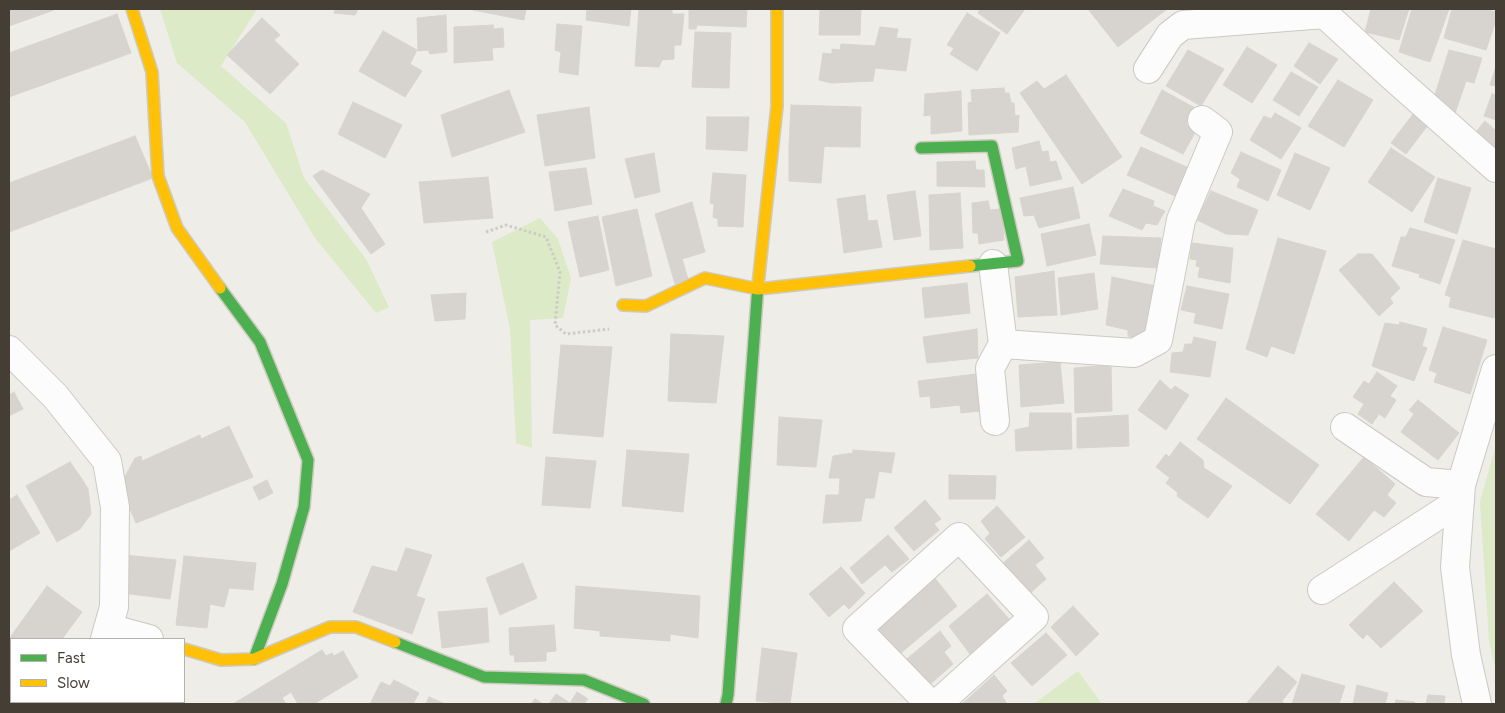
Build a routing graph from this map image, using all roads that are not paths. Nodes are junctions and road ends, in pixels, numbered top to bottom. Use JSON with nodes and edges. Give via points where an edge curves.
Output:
{"nodes":[{"id":1,"x":132,"y":9,"type":"edge"},
{"id":2,"x":777,"y":9,"type":"edge"},
{"id":3,"x":1322,"y":12,"type":"edge"},
{"id":4,"x":1148,"y":69,"type":"dead end"},
{"id":5,"x":1202,"y":120,"type":"dead end"},
{"id":6,"x":921,"y":148,"type":"dead end"},
{"id":7,"x":1496,"y":168,"type":"edge"},
{"id":8,"x":993,"y":264,"type":"junction"},
{"id":9,"x":758,"y":289,"type":"junction"},
{"id":10,"x":623,"y":305,"type":"dead end"},
{"id":11,"x":1003,"y":344,"type":"junction"},
{"id":12,"x":9,"y":350,"type":"edge"},
{"id":13,"x":1496,"y":369,"type":"edge"},
{"id":14,"x":996,"y":421,"type":"dead end"},
{"id":15,"x":1346,"y":427,"type":"dead end"},
{"id":16,"x":1461,"y":493,"type":"junction"},
{"id":17,"x":1322,"y":590,"type":"dead end"},
{"id":18,"x":107,"y":633,"type":"edge"},
{"id":19,"x":142,"y":638,"type":"edge"},
{"id":20,"x":185,"y":649,"type":"edge"},
{"id":21,"x":254,"y":659,"type":"junction"},
{"id":22,"x":644,"y":704,"type":"edge"},
{"id":23,"x":726,"y":704,"type":"edge"},
{"id":24,"x":930,"y":704,"type":"edge"},
{"id":25,"x":937,"y":704,"type":"edge"},
{"id":26,"x":1477,"y":704,"type":"edge"}],
"edges":[{"from":1,"to":21,"type":"street","via":[[152,72],[158,176],[177,228],[260,342],[308,460],[304,508],[282,584]]},
{"from":2,"to":9,"type":"street","via":[[776,106]]},
{"from":3,"to":4,"type":"street","via":[[1183,25],[1170,35]]},
{"from":3,"to":7,"type":"street"},
{"from":5,"to":11,"type":"street","via":[[1218,132],[1181,220],[1158,340],[1134,353]]},
{"from":6,"to":8,"type":"street","via":[[992,146],[1018,261]]},
{"from":8,"to":9,"type":"street"},
{"from":8,"to":11,"type":"street"},
{"from":9,"to":10,"type":"street","via":[[706,278],[646,306]]},
{"from":9,"to":23,"type":"street"},
{"from":11,"to":14,"type":"street","via":[[990,368]]},
{"from":12,"to":18,"type":"street","via":[[55,396],[107,460],[115,507],[114,607]]},
{"from":13,"to":16,"type":"street"},
{"from":15,"to":16,"type":"street","via":[[1426,482]]},
{"from":16,"to":17,"type":"street"},
{"from":16,"to":26,"type":"street","via":[[1455,567],[1466,655]]},
{"from":18,"to":19,"type":"street"},
{"from":20,"to":21,"type":"street","via":[[221,660]]},
{"from":21,"to":22,"type":"street","via":[[330,627],[356,627],[484,677],[584,680]]},
{"from":24,"to":25,"type":"street","via":[[857,628],[959,537],[1034,617]]}]}
